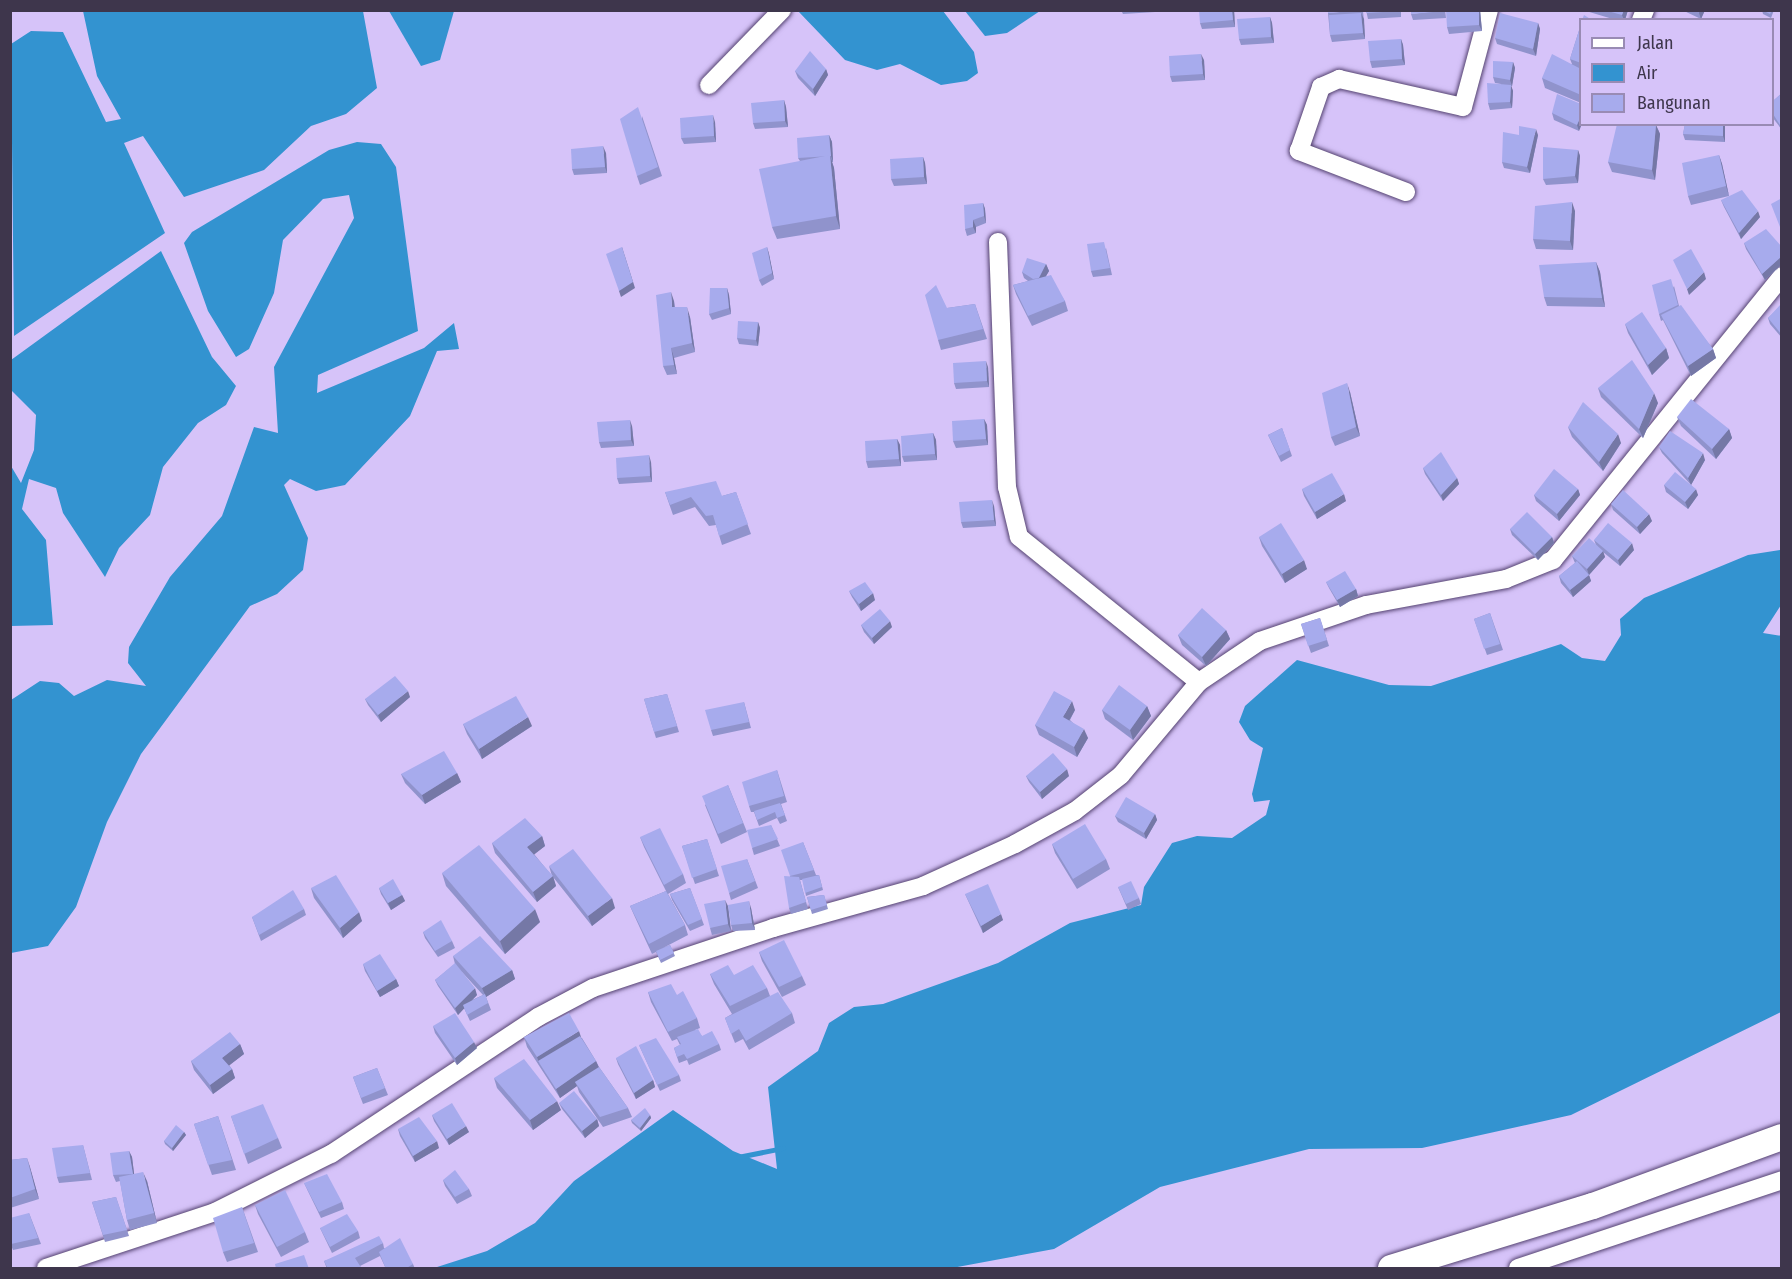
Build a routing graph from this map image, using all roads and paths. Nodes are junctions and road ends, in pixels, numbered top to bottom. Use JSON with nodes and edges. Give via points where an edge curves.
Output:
{"nodes":[{"id":1,"x":1489,"y":10,"type":"edge"},
{"id":2,"x":781,"y":12,"type":"edge"},
{"id":3,"x":709,"y":84,"type":"dead end"},
{"id":4,"x":1406,"y":192,"type":"dead end"},
{"id":5,"x":998,"y":242,"type":"dead end"},
{"id":6,"x":1782,"y":276,"type":"edge"},
{"id":7,"x":1199,"y":682,"type":"junction"},
{"id":8,"x":1782,"y":1137,"type":"edge"},
{"id":9,"x":1782,"y":1180,"type":"edge"},
{"id":10,"x":46,"y":1269,"type":"edge"},
{"id":11,"x":1390,"y":1269,"type":"edge"},
{"id":12,"x":1518,"y":1269,"type":"edge"}],
"edges":[{"from":1,"to":4,"type":"street","via":[[1463,108],[1339,79],[1321,87],[1299,151]]},
{"from":2,"to":3,"type":"street"},
{"from":5,"to":7,"type":"street","via":[[1007,487],[1019,537]]},
{"from":6,"to":7,"type":"street","via":[[1554,560],[1522,575],[1366,605],[1303,623],[1260,641]]},
{"from":7,"to":10,"type":"street","via":[[1121,776],[1075,811],[1015,844],[923,886],[773,928],[593,988],[538,1017],[331,1154],[215,1212]]},
{"from":8,"to":11,"type":"street","via":[[1593,1206]]},
{"from":9,"to":12,"type":"street"}]}
